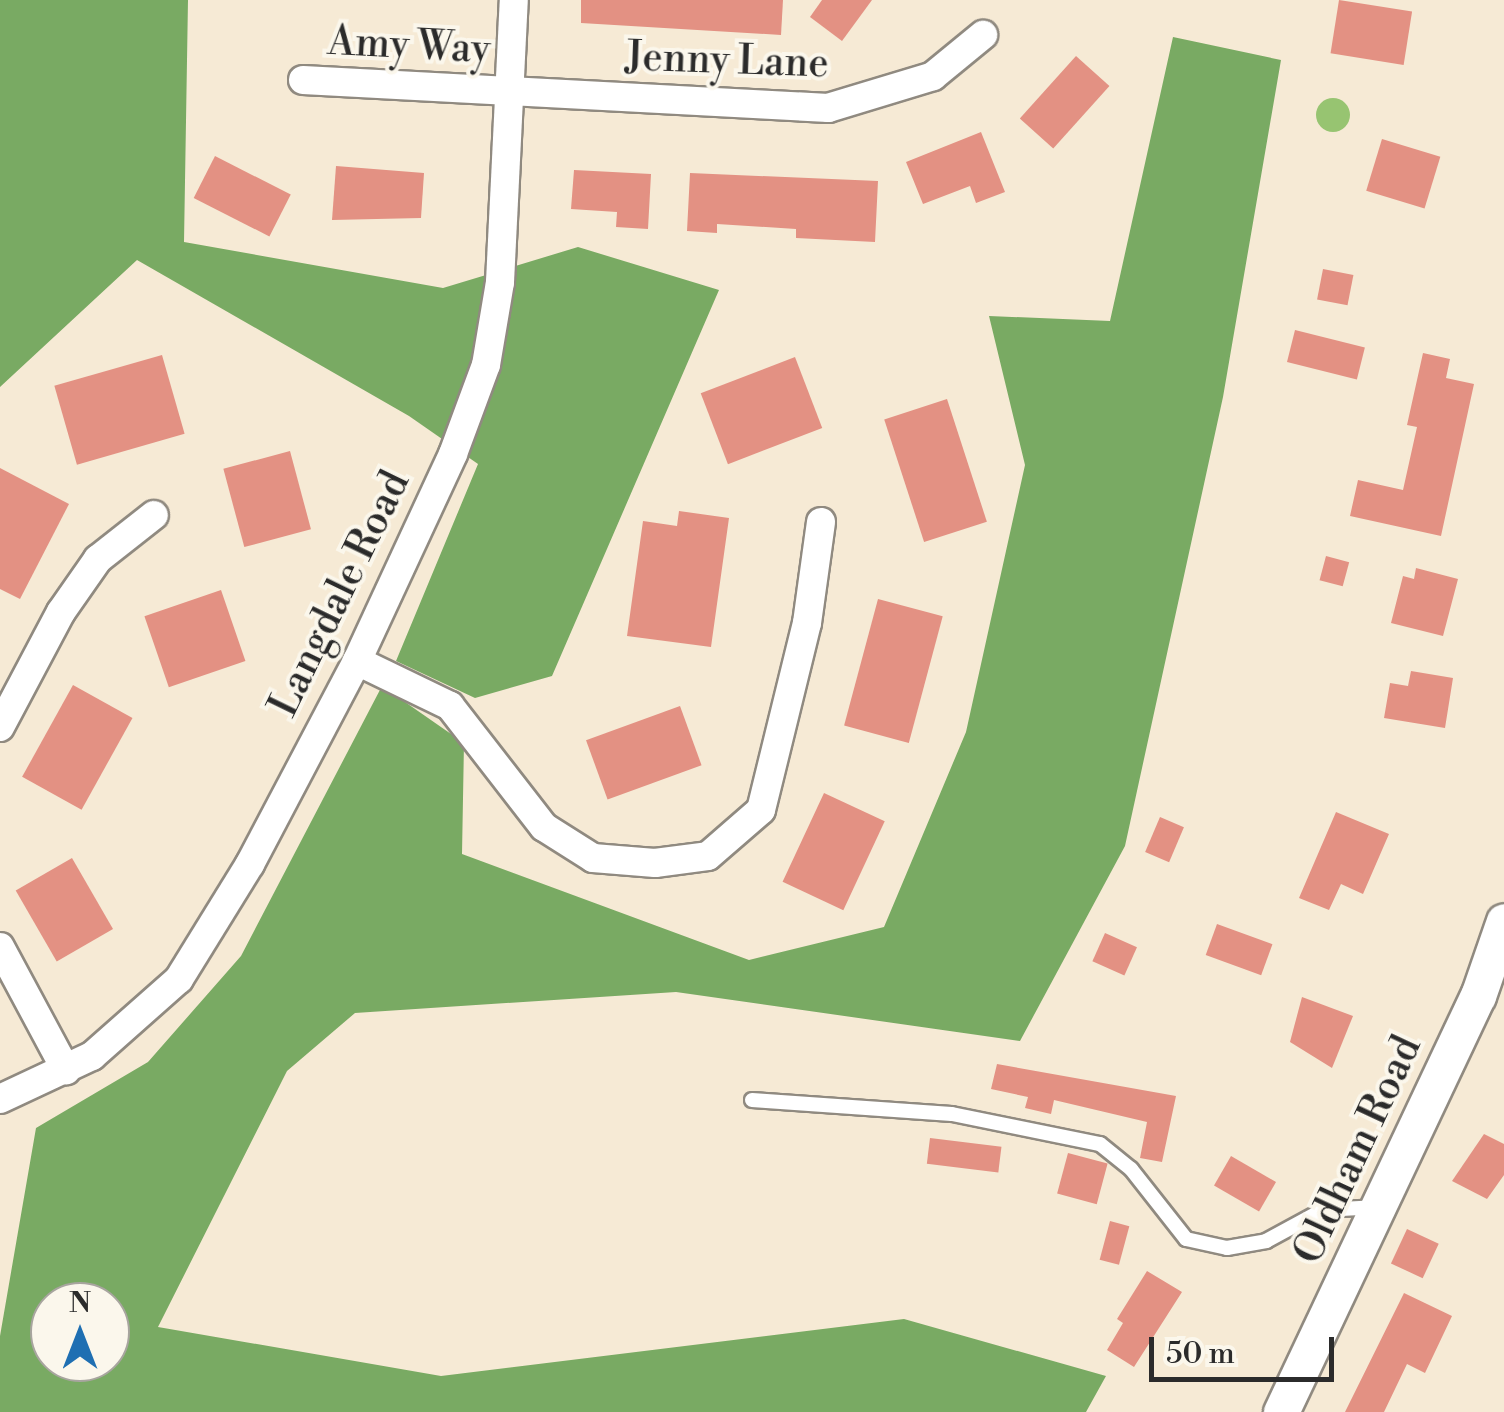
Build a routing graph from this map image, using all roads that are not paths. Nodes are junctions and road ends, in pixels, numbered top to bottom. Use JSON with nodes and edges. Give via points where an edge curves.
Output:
{"nodes":[{"id":1,"x":514,"y":0,"type":"edge"},
{"id":2,"x":982,"y":34,"type":"dead end"},
{"id":3,"x":303,"y":80,"type":"dead end"},
{"id":4,"x":510,"y":92,"type":"junction"},
{"id":5,"x":154,"y":515,"type":"dead end"},
{"id":6,"x":822,"y":522,"type":"dead end"},
{"id":7,"x":356,"y":661,"type":"junction"},
{"id":8,"x":0,"y":727,"type":"edge"},
{"id":9,"x":1504,"y":921,"type":"edge"},
{"id":10,"x":0,"y":947,"type":"edge"},
{"id":11,"x":66,"y":1070,"type":"junction"},
{"id":12,"x":0,"y":1099,"type":"edge"},
{"id":13,"x":752,"y":1100,"type":"dead end"},
{"id":14,"x":1378,"y":1207,"type":"junction"},
{"id":15,"x":1281,"y":1412,"type":"edge"}],
"edges":[{"from":1,"to":4,"type":"street","name":"Langdale Road"},
{"from":2,"to":4,"type":"street","name":"Jenny Lane","via":[[933,76],[828,108]]},
{"from":3,"to":4,"type":"street","name":"Amy Way"},
{"from":4,"to":7,"type":"street","name":"Langdale Road","via":[[500,282],[486,365],[453,454]]},
{"from":5,"to":8,"type":"street","via":[[98,559],[61,612]]},
{"from":6,"to":7,"type":"street","via":[[803,642],[761,810],[708,856],[655,863],[594,858],[544,827],[450,706]]},
{"from":7,"to":11,"type":"street","name":"Langdale Road","via":[[191,962],[126,1032]]},
{"from":9,"to":14,"type":"street","name":"Oldham Road","via":[[1478,996]]},
{"from":10,"to":11,"type":"street"},
{"from":11,"to":12,"type":"street","name":"Langdale Road"},
{"from":13,"to":14,"type":"lane","via":[[952,1114],[1100,1144],[1132,1170],[1186,1239],[1227,1248],[1266,1240],[1324,1210]]},
{"from":14,"to":15,"type":"street","name":"Oldham Road"}]}
